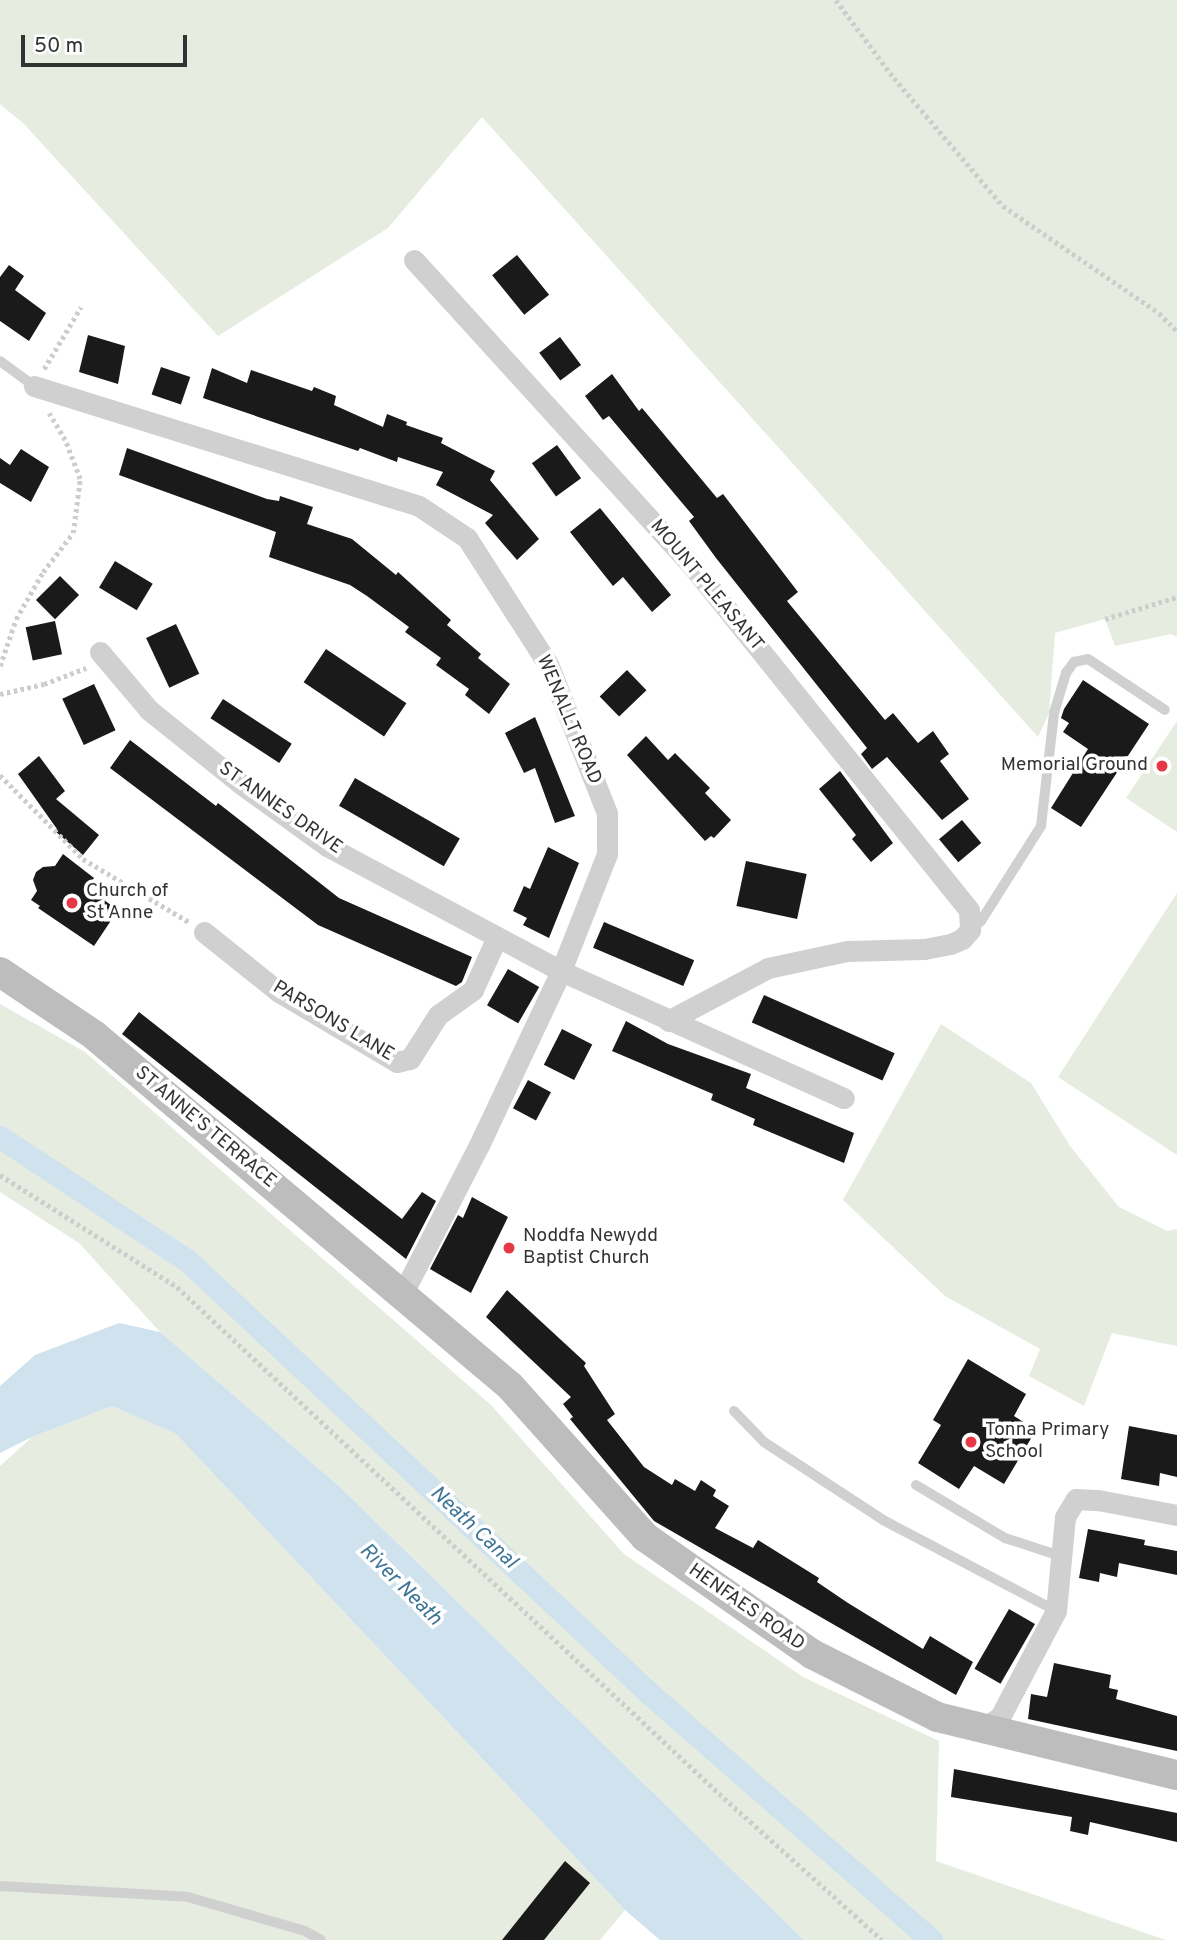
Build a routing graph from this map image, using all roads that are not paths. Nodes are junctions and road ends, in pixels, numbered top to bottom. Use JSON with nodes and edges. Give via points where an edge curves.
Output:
{"nodes":[{"id":1,"x":414,"y":260,"type":"dead end"},
{"id":2,"x":0,"y":360,"type":"edge"},
{"id":3,"x":34,"y":386,"type":"joint"},
{"id":4,"x":100,"y":652,"type":"road end"},
{"id":5,"x":1165,"y":710,"type":"dead end"},
{"id":6,"x":970,"y":930,"type":"junction"},
{"id":7,"x":204,"y":932,"type":"road end"},
{"id":8,"x":497,"y":937,"type":"junction"},
{"id":9,"x":561,"y":971,"type":"junction"},
{"id":10,"x":0,"y":972,"type":"edge"},
{"id":11,"x":668,"y":1021,"type":"junction"},
{"id":12,"x":845,"y":1098,"type":"dead end"},
{"id":13,"x":402,"y":1295,"type":"junction"},
{"id":14,"x":734,"y":1411,"type":"dead end"},
{"id":15,"x":916,"y":1485,"type":"dead end"},
{"id":16,"x":1177,"y":1515,"type":"edge"},
{"id":17,"x":1060,"y":1556,"type":"junction"},
{"id":18,"x":1056,"y":1612,"type":"junction"},
{"id":19,"x":981,"y":1729,"type":"junction"},
{"id":20,"x":1177,"y":1775,"type":"edge"},
{"id":21,"x":0,"y":1886,"type":"edge"},
{"id":22,"x":321,"y":1940,"type":"edge"}],
"edges":[{"from":1,"to":6,"type":"street","name":"MOUNT PLEASANT","via":[[694,568],[943,874],[969,910]]},
{"from":2,"to":3,"type":"lane"},
{"from":3,"to":9,"type":"street","name":"WENALLT ROAD","via":[[419,506],[467,538],[548,664],[607,813],[607,854]]},
{"from":4,"to":8,"type":"street","name":"ST ANNES DRIVE","via":[[149,710],[327,846]]},
{"from":5,"to":6,"type":"lane","via":[[1088,659],[1074,662],[1054,713],[1041,826],[981,921]]},
{"from":6,"to":11,"type":"street","via":[[950,944],[847,951],[768,968]]},
{"from":7,"to":8,"type":"street","name":"PARSONS LANE","via":[[279,992],[397,1062],[410,1059],[438,1016],[473,990]]},
{"from":8,"to":9,"type":"street","name":"ST ANNES DRIVE"},
{"from":9,"to":11,"type":"street","name":"ST ANNES DRIVE"},
{"from":9,"to":13,"type":"street","name":"WENALLT ROAD"},
{"from":10,"to":13,"type":"main road","name":"ST ANNE'S TERRACE","via":[[94,1035]]},
{"from":11,"to":12,"type":"street","name":"ST ANNES DRIVE"},
{"from":13,"to":19,"type":"main road","name":"HENFAES ROAD","via":[[510,1386],[645,1537],[812,1654],[937,1717]]},
{"from":14,"to":18,"type":"lane","via":[[764,1442],[883,1520]]},
{"from":15,"to":17,"type":"lane","via":[[1005,1538]]},
{"from":16,"to":17,"type":"street","via":[[1076,1499],[1065,1517]]},
{"from":17,"to":18,"type":"street"},
{"from":18,"to":19,"type":"street","via":[[1000,1717]]},
{"from":19,"to":20,"type":"main road","name":"HENFAES ROAD"},
{"from":21,"to":22,"type":"lane","via":[[188,1897],[305,1931]]}]}
